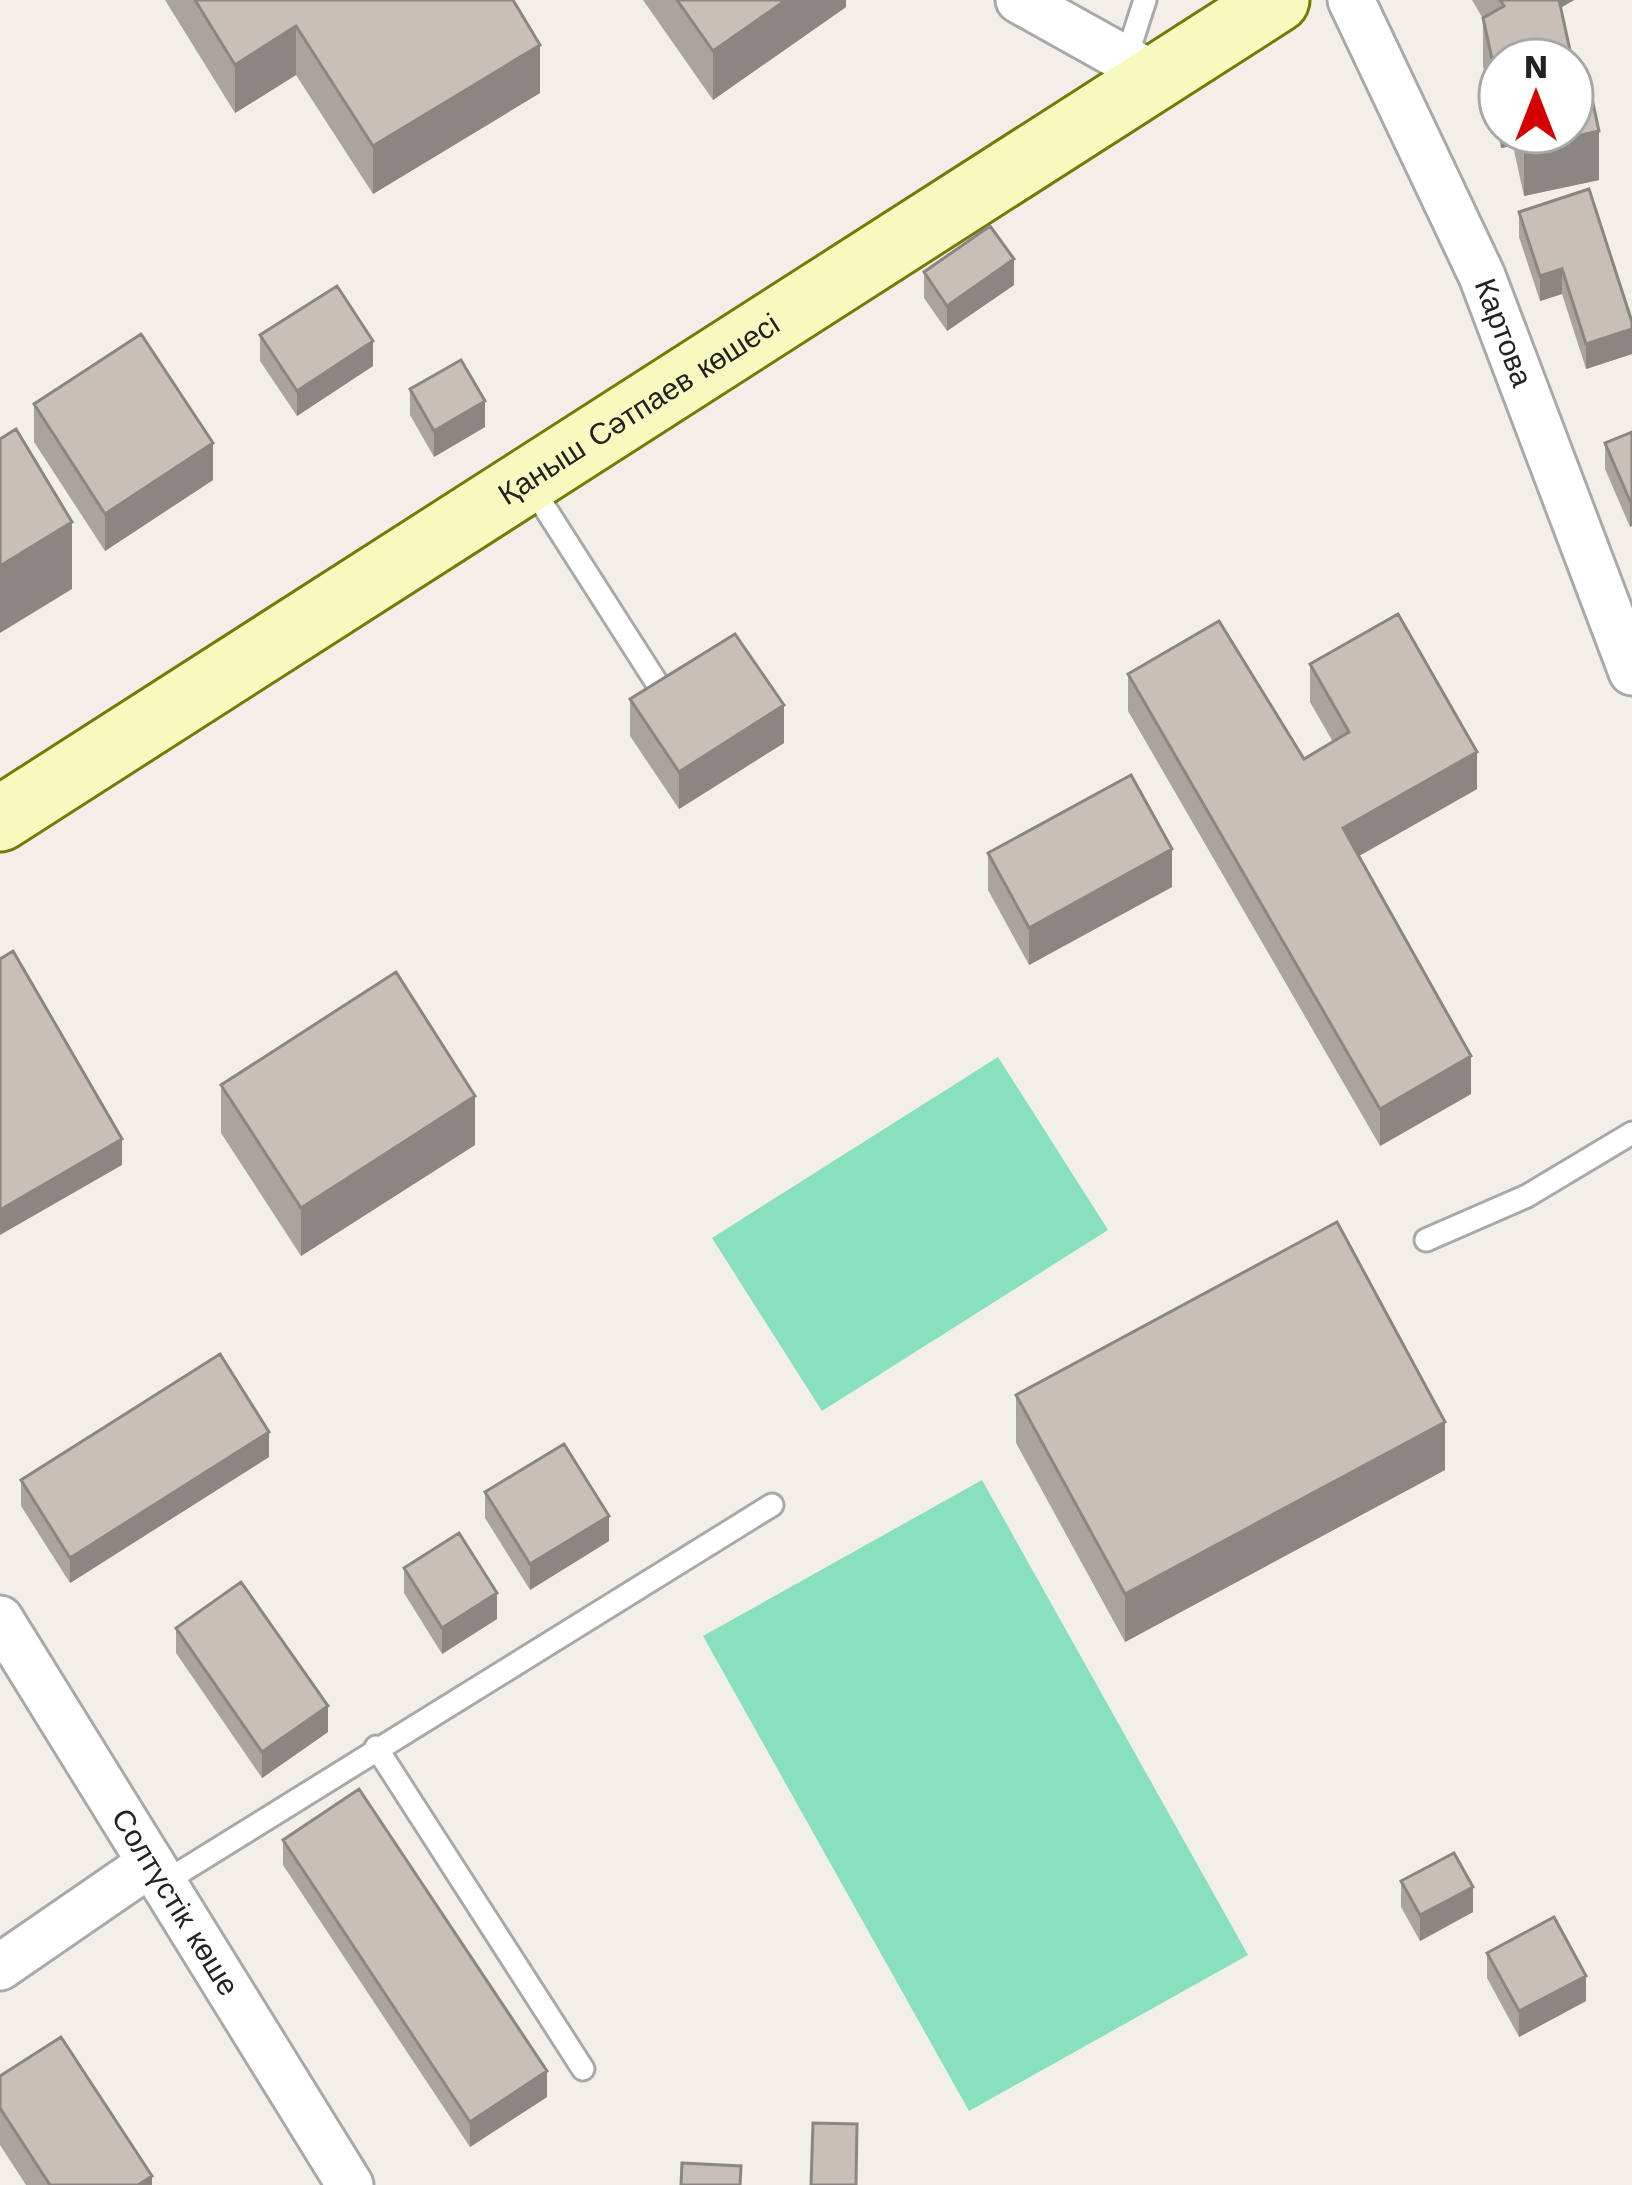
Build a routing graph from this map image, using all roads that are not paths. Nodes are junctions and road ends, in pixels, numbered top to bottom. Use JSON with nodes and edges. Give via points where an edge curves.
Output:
{"nodes":[{"id":1,"x":1019,"y":0,"type":"edge"},
{"id":2,"x":1144,"y":0,"type":"edge"},
{"id":3,"x":1277,"y":0,"type":"edge"},
{"id":4,"x":1351,"y":0,"type":"edge"},
{"id":5,"x":1141,"y":68,"type":"junction"},
{"id":6,"x":528,"y":480,"type":"junction"},
{"id":7,"x":1632,"y":672,"type":"edge"},
{"id":8,"x":673,"y":709,"type":"edge"},
{"id":9,"x":0,"y":819,"type":"edge"},
{"id":10,"x":1632,"y":1133,"type":"edge"},
{"id":11,"x":1426,"y":1240,"type":"dead end"},
{"id":12,"x":772,"y":1505,"type":"dead end"},
{"id":13,"x":0,"y":1619,"type":"edge"},
{"id":14,"x":376,"y":1747,"type":"junction"},
{"id":15,"x":157,"y":1873,"type":"junction"},
{"id":16,"x":0,"y":1967,"type":"edge"},
{"id":17,"x":583,"y":2069,"type":"dead end"},
{"id":18,"x":350,"y":2185,"type":"edge"}],
"edges":[{"from":1,"to":5,"type":"street"},
{"from":2,"to":5,"type":"lane"},
{"from":3,"to":5,"type":"street","name":"Қаныш Сәтпаев көшесі"},
{"from":4,"to":7,"type":"street","name":"Картова","via":[[1482,276]]},
{"from":5,"to":6,"type":"street","name":"Қаныш Сәтпаев көшесі"},
{"from":6,"to":8,"type":"lane"},
{"from":6,"to":9,"type":"street","name":"Қаныш Сәтпаев көшесі"},
{"from":10,"to":11,"type":"lane","via":[[1527,1196]]},
{"from":12,"to":14,"type":"lane"},
{"from":13,"to":15,"type":"street","name":"Солтүстік көше"},
{"from":14,"to":15,"type":"lane"},
{"from":14,"to":17,"type":"lane"},
{"from":15,"to":16,"type":"street"},
{"from":15,"to":18,"type":"street","name":"Солтүстік көше"}]}
